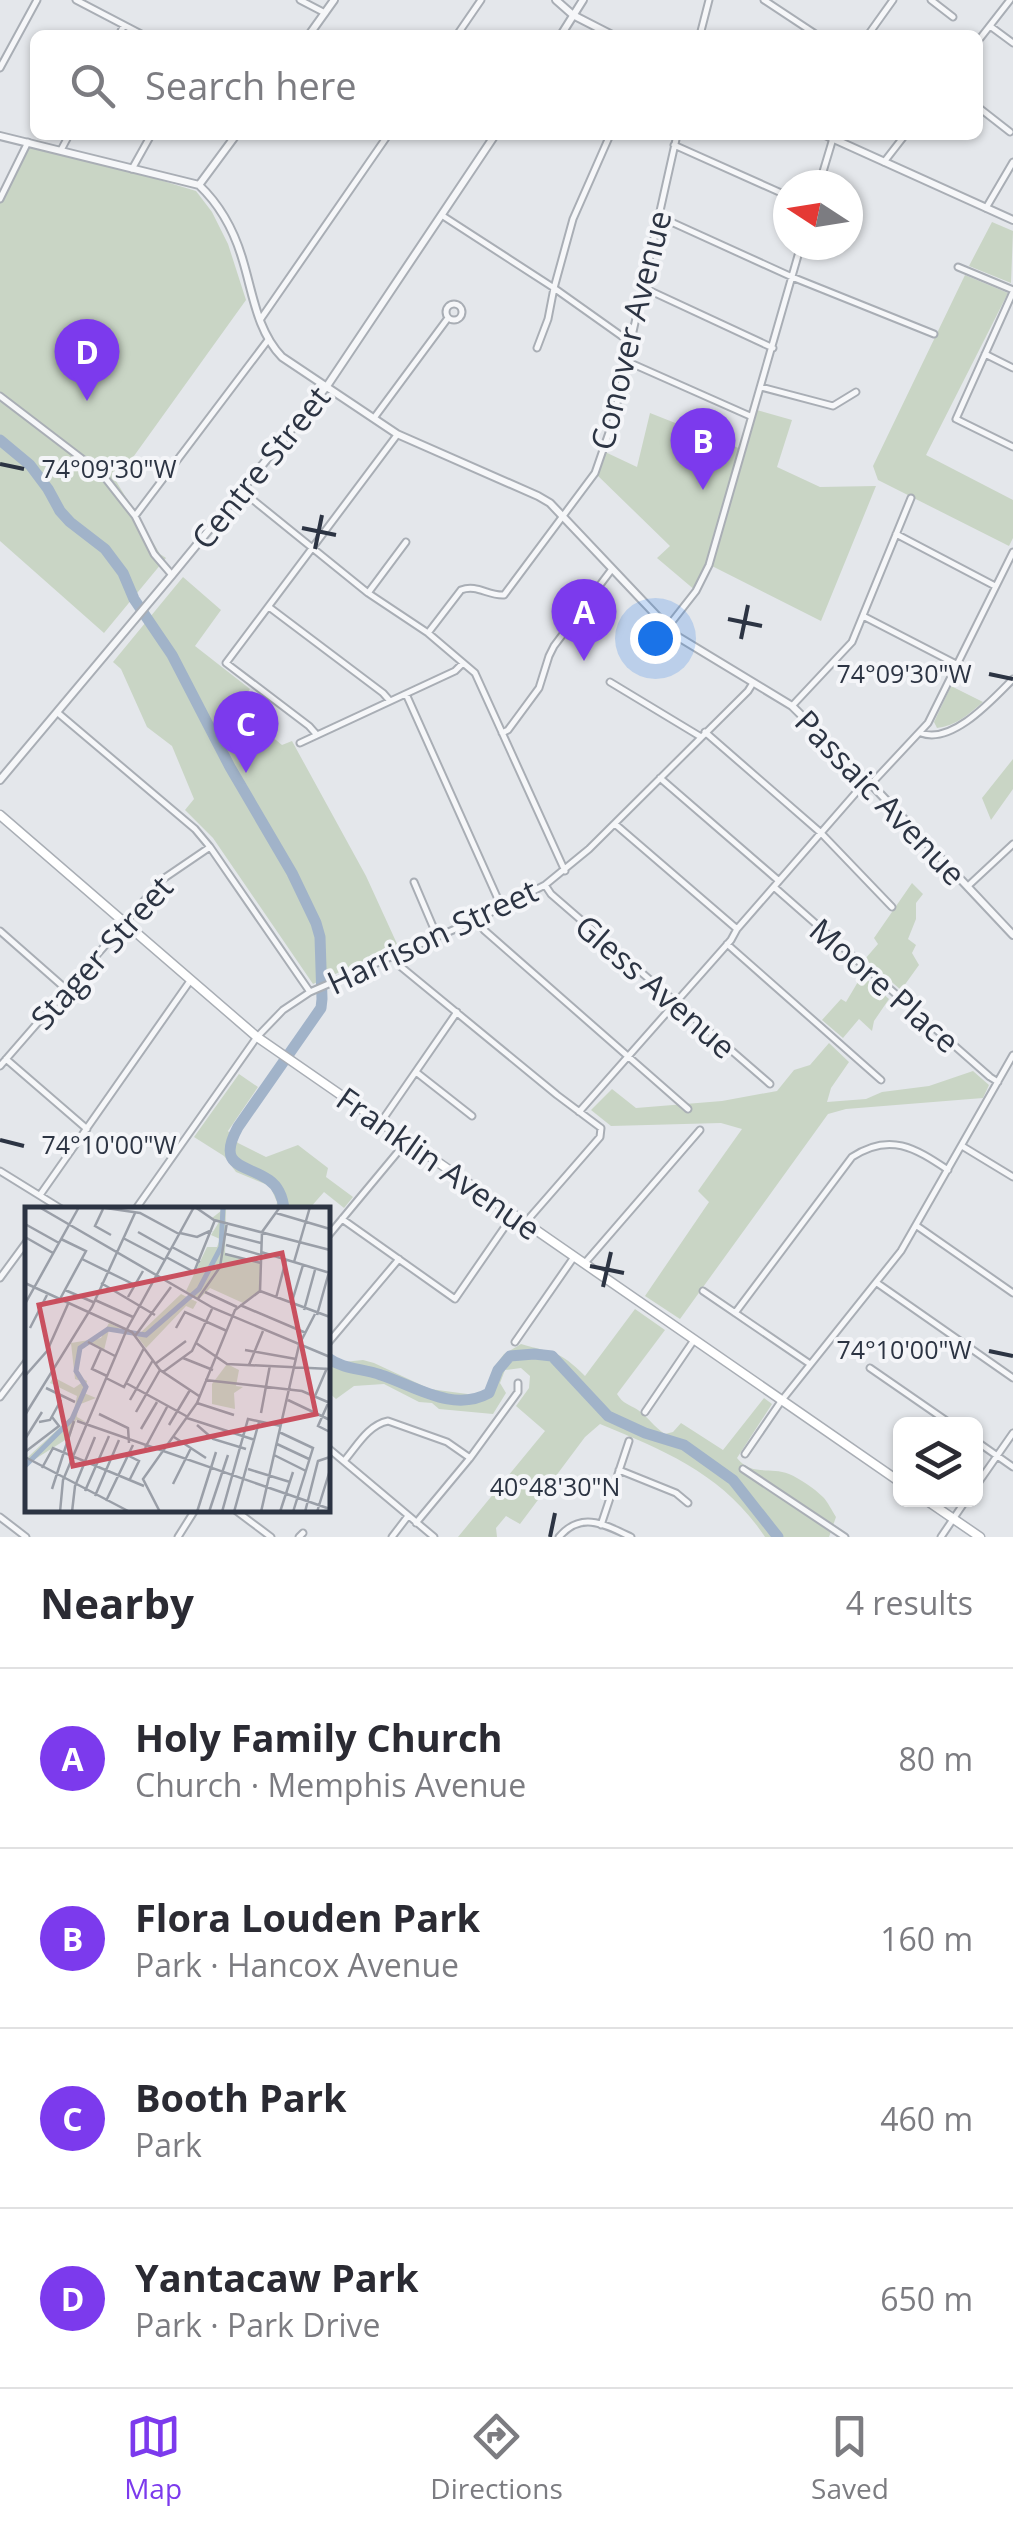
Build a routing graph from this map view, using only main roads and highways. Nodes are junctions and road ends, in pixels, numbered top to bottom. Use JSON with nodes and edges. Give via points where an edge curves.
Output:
{"nodes":[{"id":1,"x":0,"y":815,"type":"edge"},
{"id":2,"x":893,"y":1477,"type":"edge"},
{"id":3,"x":936,"y":1507,"type":"edge"},
{"id":4,"x":980,"y":1537,"type":"edge"}],
"edges":[{"from":1,"to":2,"type":"main road","name":"Franklin Avenue","via":[[258,1037]]},
{"from":3,"to":4,"type":"main road"}]}
